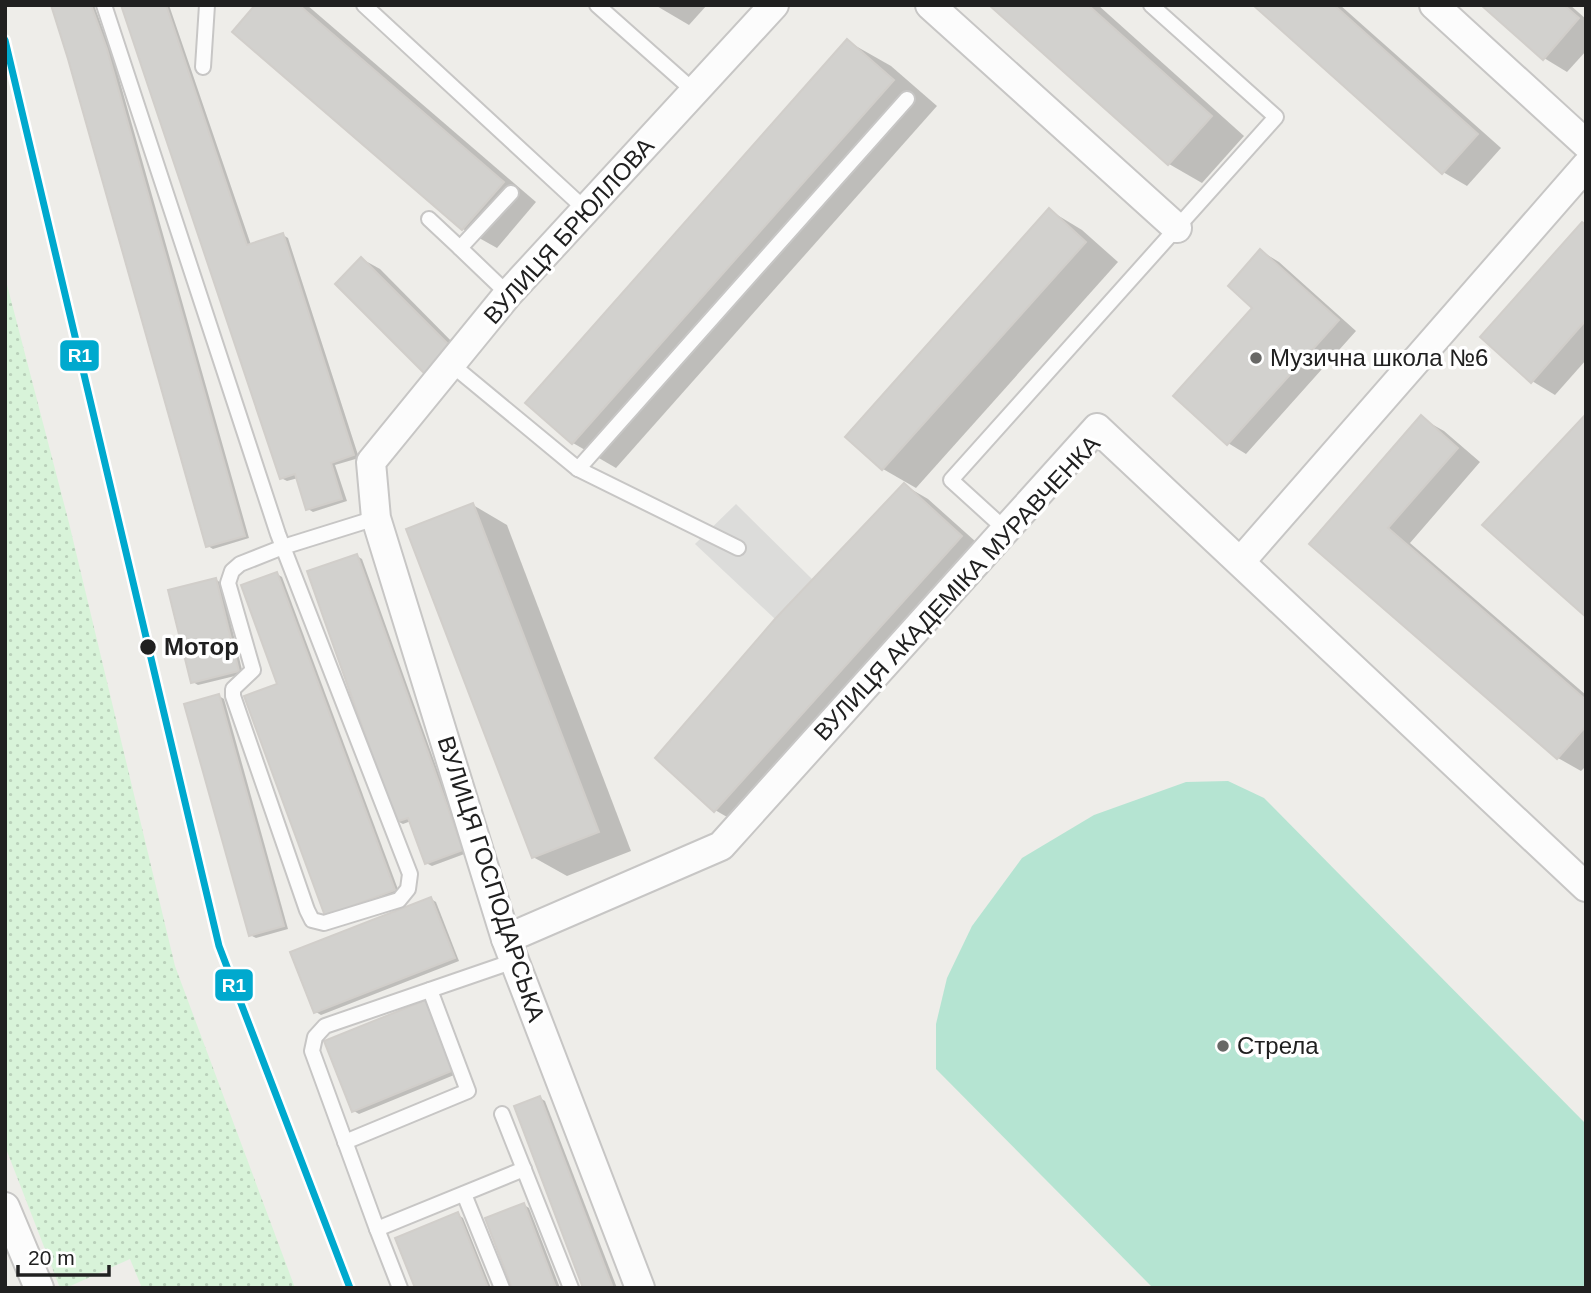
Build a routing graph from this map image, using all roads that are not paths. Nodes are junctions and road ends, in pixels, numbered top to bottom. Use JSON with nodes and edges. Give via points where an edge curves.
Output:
{"nodes":[{"id":1,"x":104,"y":5,"type":"edge"},
{"id":2,"x":207,"y":5,"type":"edge"},
{"id":3,"x":364,"y":5,"type":"edge"},
{"id":4,"x":597,"y":5,"type":"edge"},
{"id":5,"x":774,"y":5,"type":"edge"},
{"id":6,"x":930,"y":5,"type":"edge"},
{"id":7,"x":1151,"y":5,"type":"edge"},
{"id":8,"x":1434,"y":5,"type":"edge"},
{"id":9,"x":204,"y":66,"type":"dead end"},
{"id":10,"x":695,"y":92,"type":"junction"},
{"id":11,"x":906,"y":99,"type":"dead end"},
{"id":12,"x":1586,"y":144,"type":"edge"},
{"id":13,"x":1586,"y":166,"type":"edge"},
{"id":14,"x":510,"y":193,"type":"dead end"},
{"id":15,"x":586,"y":210,"type":"junction"},
{"id":16,"x":429,"y":219,"type":"dead end"},
{"id":17,"x":1177,"y":228,"type":"junction"},
{"id":18,"x":460,"y":248,"type":"junction"},
{"id":19,"x":508,"y":294,"type":"junction"},
{"id":20,"x":451,"y":364,"type":"junction"},
{"id":21,"x":370,"y":462,"type":"joint"},
{"id":22,"x":578,"y":469,"type":"junction"},
{"id":23,"x":376,"y":518,"type":"junction"},
{"id":24,"x":1006,"y":530,"type":"junction"},
{"id":25,"x":283,"y":547,"type":"junction"},
{"id":26,"x":738,"y":548,"type":"dead end"},
{"id":27,"x":1241,"y":561,"type":"junction"},
{"id":28,"x":1584,"y":882,"type":"edge"},
{"id":29,"x":510,"y":950,"type":"junction"},
{"id":30,"x":430,"y":990,"type":"junction"},
{"id":31,"x":502,"y":1114,"type":"dead end"},
{"id":32,"x":345,"y":1142,"type":"junction"},
{"id":33,"x":524,"y":1169,"type":"junction"},
{"id":34,"x":464,"y":1194,"type":"junction"},
{"id":35,"x":5,"y":1207,"type":"edge"},
{"id":36,"x":377,"y":1229,"type":"junction"},
{"id":37,"x":39,"y":1288,"type":"edge"},
{"id":38,"x":400,"y":1288,"type":"edge"},
{"id":39,"x":502,"y":1288,"type":"edge"},
{"id":40,"x":571,"y":1288,"type":"edge"},
{"id":41,"x":640,"y":1288,"type":"edge"}],
"edges":[{"from":1,"to":25,"type":"lane"},
{"from":2,"to":9,"type":"lane"},
{"from":3,"to":15,"type":"lane"},
{"from":4,"to":10,"type":"lane"},
{"from":5,"to":10,"type":"street","name":"ВУЛИЦЯ БРЮЛЛОВА"},
{"from":6,"to":17,"type":"street"},
{"from":7,"to":17,"type":"lane","via":[[1276,117]]},
{"from":8,"to":12,"type":"street"},
{"from":10,"to":15,"type":"street","name":"ВУЛИЦЯ БРЮЛЛОВА"},
{"from":11,"to":22,"type":"lane"},
{"from":13,"to":27,"type":"street"},
{"from":14,"to":18,"type":"lane"},
{"from":15,"to":19,"type":"street","name":"ВУЛИЦЯ БРЮЛЛОВА"},
{"from":16,"to":18,"type":"lane"},
{"from":17,"to":24,"type":"lane","via":[[951,480]]},
{"from":18,"to":19,"type":"lane"},
{"from":19,"to":20,"type":"street","name":"ВУЛИЦЯ БРЮЛЛОВА"},
{"from":20,"to":21,"type":"street","name":"ВУЛИЦЯ БРЮЛЛОВА"},
{"from":20,"to":22,"type":"lane"},
{"from":21,"to":23,"type":"street","name":"ВУЛИЦЯ ГОСПОДАРСЬКА"},
{"from":22,"to":26,"type":"lane"},
{"from":23,"to":25,"type":"lane"},
{"from":23,"to":29,"type":"street","name":"ВУЛИЦЯ ГОСПОДАРСЬКА"},
{"from":24,"to":27,"type":"street","name":"ВУЛИЦЯ АКАДЕМІКА МУРАВЧЕНКА","via":[[1097,428]]},
{"from":24,"to":29,"type":"street","name":"ВУЛИЦЯ АКАДЕМІКА МУРАВЧЕНКА","via":[[721,846]]},
{"from":25,"to":25,"type":"lane","via":[[232,571],[228,583],[253,670],[233,690],[233,696],[307,910],[312,920],[324,923],[399,900],[408,890],[410,874]]},
{"from":27,"to":28,"type":"street","name":"ВУЛИЦЯ АКАДЕМІКА МУРАВЧЕНКА"},
{"from":29,"to":30,"type":"lane"},
{"from":29,"to":41,"type":"street","name":"ВУЛИЦЯ ГОСПОДАРСЬКА"},
{"from":30,"to":32,"type":"lane","via":[[326,1026],[315,1037],[312,1051]]},
{"from":30,"to":32,"type":"lane","via":[[468,1091]]},
{"from":31,"to":33,"type":"lane"},
{"from":32,"to":36,"type":"lane"},
{"from":33,"to":34,"type":"lane"},
{"from":33,"to":40,"type":"lane"},
{"from":34,"to":36,"type":"lane"},
{"from":34,"to":39,"type":"lane"},
{"from":35,"to":37,"type":"street"},
{"from":36,"to":38,"type":"lane"}]}
